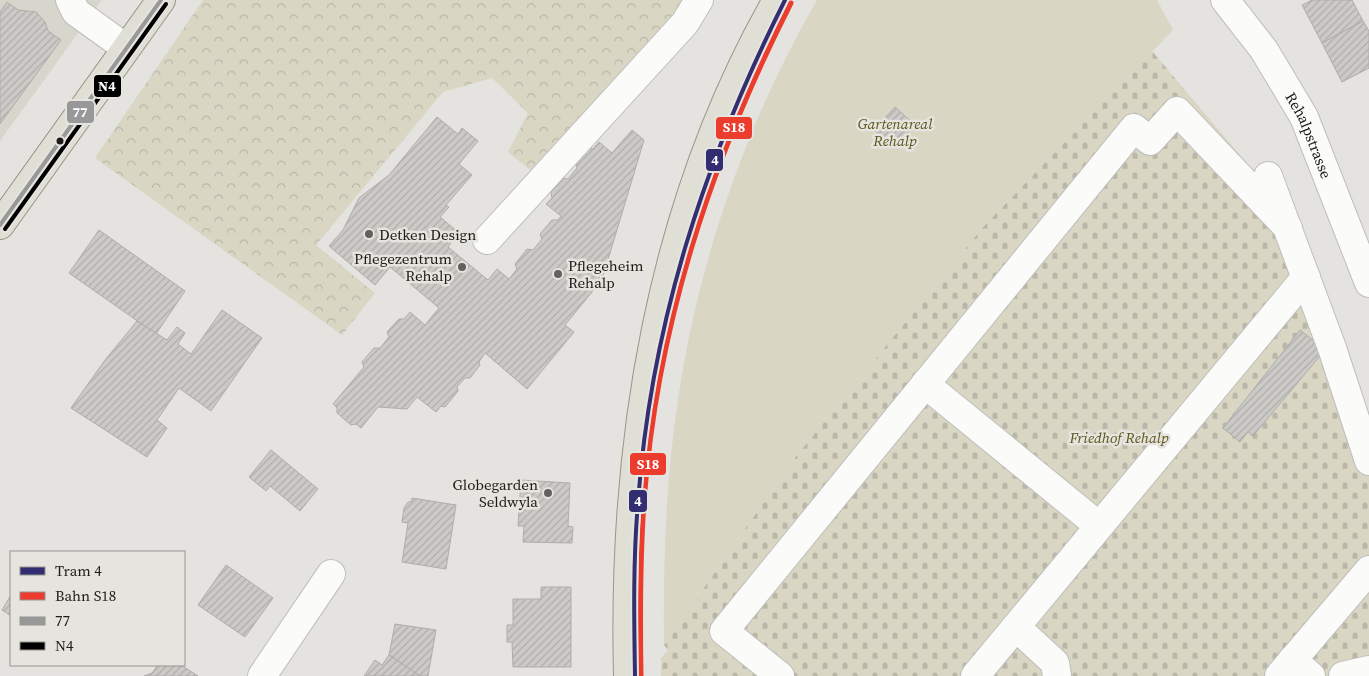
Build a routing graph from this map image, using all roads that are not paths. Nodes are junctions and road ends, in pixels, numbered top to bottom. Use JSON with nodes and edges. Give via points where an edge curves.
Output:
{"nodes":[{"id":1,"x":70,"y":0,"type":"edge"},
{"id":2,"x":161,"y":0,"type":"edge"},
{"id":3,"x":699,"y":0,"type":"edge"},
{"id":4,"x":777,"y":0,"type":"edge"},
{"id":5,"x":1225,"y":0,"type":"edge"},
{"id":6,"x":126,"y":48,"type":"junction"},
{"id":7,"x":1268,"y":176,"type":"dead end"},
{"id":8,"x":0,"y":226,"type":"edge"},
{"id":9,"x":1288,"y":228,"type":"junction"},
{"id":10,"x":487,"y":240,"type":"dead end"},
{"id":11,"x":1306,"y":277,"type":"junction"},
{"id":12,"x":1369,"y":283,"type":"edge"},
{"id":13,"x":925,"y":384,"type":"junction"},
{"id":14,"x":1369,"y":461,"type":"edge"},
{"id":15,"x":1099,"y":526,"type":"junction"},
{"id":16,"x":1369,"y":570,"type":"edge"},
{"id":17,"x":331,"y":574,"type":"dead end"},
{"id":18,"x":1016,"y":627,"type":"junction"},
{"id":19,"x":1294,"y":670,"type":"edge"},
{"id":20,"x":1369,"y":670,"type":"edge"},
{"id":21,"x":978,"y":675,"type":"edge"},
{"id":22,"x":262,"y":676,"type":"edge"},
{"id":23,"x":628,"y":676,"type":"edge"},
{"id":24,"x":780,"y":676,"type":"edge"},
{"id":25,"x":1057,"y":676,"type":"edge"},
{"id":26,"x":1343,"y":676,"type":"edge"}],
"edges":[{"from":1,"to":6,"type":"street","via":[[76,12]]},
{"from":2,"to":6,"type":"main road"},
{"from":3,"to":10,"type":"street","via":[[685,24]]},
{"from":4,"to":23,"type":"main road","via":[[708,150],[681,230],[656,322],[633,478]]},
{"from":5,"to":12,"type":"street","name":"Rehalpstrasse","via":[[1264,50],[1304,117]]},
{"from":6,"to":8,"type":"main road"},
{"from":7,"to":9,"type":"street"},
{"from":9,"to":11,"type":"street"},
{"from":9,"to":13,"type":"street","via":[[1176,111],[1150,141],[1134,128]]},
{"from":11,"to":14,"type":"street"},
{"from":11,"to":15,"type":"street"},
{"from":13,"to":15,"type":"street"},
{"from":13,"to":24,"type":"street","via":[[724,631]]},
{"from":15,"to":18,"type":"street"},
{"from":16,"to":19,"type":"street"},
{"from":17,"to":22,"type":"street"},
{"from":18,"to":21,"type":"street"},
{"from":18,"to":25,"type":"street","via":[[1055,663]]},
{"from":20,"to":26,"type":"street"}]}
